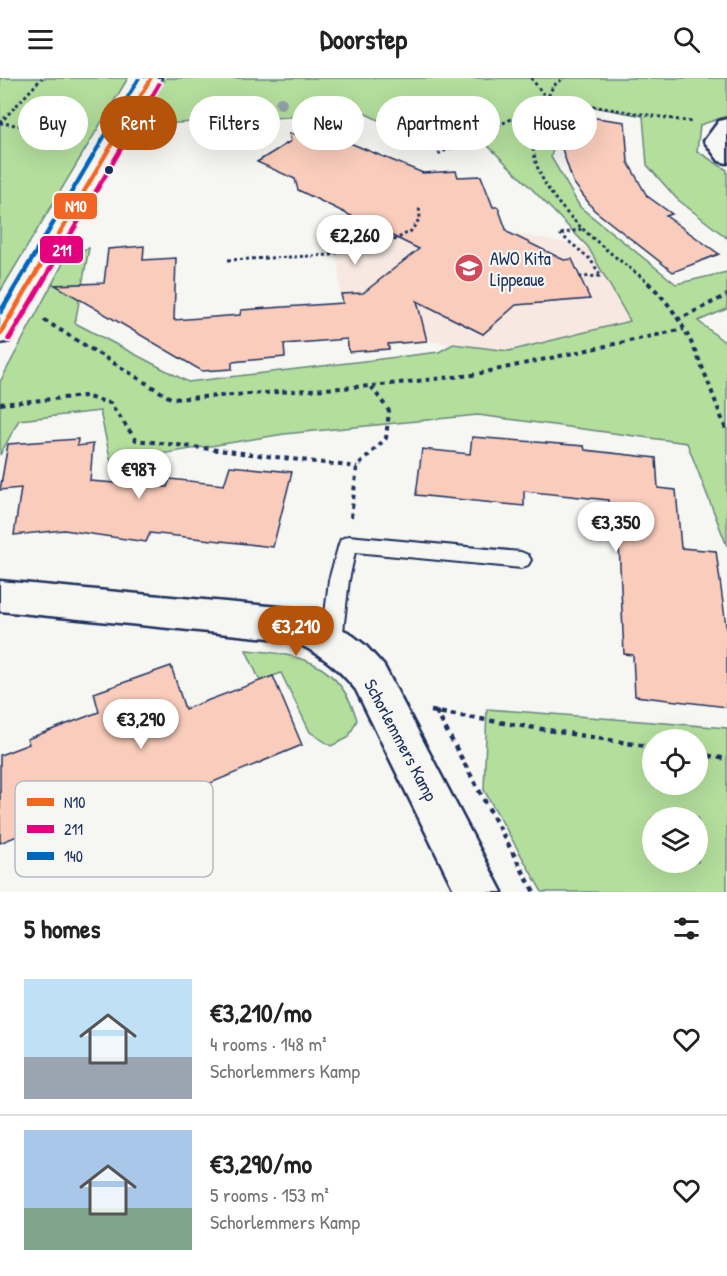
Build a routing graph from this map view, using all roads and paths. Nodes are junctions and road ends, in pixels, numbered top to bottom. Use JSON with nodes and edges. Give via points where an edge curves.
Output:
{"nodes":[{"id":1,"x":42,"y":78,"type":"edge"},
{"id":2,"x":152,"y":78,"type":"edge"},
{"id":3,"x":531,"y":78,"type":"edge"},
{"id":4,"x":564,"y":78,"type":"edge"},
{"id":5,"x":142,"y":96,"type":"edge"},
{"id":6,"x":545,"y":96,"type":"edge"},
{"id":7,"x":549,"y":96,"type":"edge"},
{"id":8,"x":597,"y":107,"type":"edge"},
{"id":9,"x":512,"y":118,"type":"edge"},
{"id":10,"x":0,"y":123,"type":"edge"},
{"id":11,"x":726,"y":127,"type":"edge"},
{"id":12,"x":100,"y":136,"type":"edge"},
{"id":13,"x":110,"y":150,"type":"edge"},
{"id":14,"x":533,"y":150,"type":"edge"},
{"id":15,"x":438,"y":154,"type":"dead end"},
{"id":16,"x":727,"y":156,"type":"edge"},
{"id":17,"x":419,"y":206,"type":"dead end"},
{"id":18,"x":582,"y":229,"type":"junction"},
{"id":19,"x":228,"y":260,"type":"dead end"},
{"id":20,"x":580,"y":277,"type":"dead end"},
{"id":21,"x":727,"y":295,"type":"edge"},
{"id":22,"x":18,"y":304,"type":"junction"},
{"id":23,"x":677,"y":320,"type":"junction"},
{"id":24,"x":684,"y":329,"type":"junction"},
{"id":25,"x":0,"y":334,"type":"edge"},
{"id":26,"x":371,"y":386,"type":"junction"},
{"id":27,"x":0,"y":404,"type":"edge"},
{"id":28,"x":727,"y":431,"type":"edge"},
{"id":29,"x":357,"y":467,"type":"junction"},
{"id":30,"x":348,"y":544,"type":"junction"},
{"id":31,"x":521,"y":560,"type":"dead end"},
{"id":32,"x":0,"y":596,"type":"edge"},
{"id":33,"x":332,"y":640,"type":"junction"},
{"id":34,"x":383,"y":702,"type":"junction"},
{"id":35,"x":436,"y":711,"type":"junction"},
{"id":36,"x":642,"y":745,"type":"edge"},
{"id":37,"x":708,"y":756,"type":"edge"},
{"id":38,"x":727,"y":759,"type":"edge"},
{"id":39,"x":479,"y":892,"type":"edge"},
{"id":40,"x":534,"y":892,"type":"edge"}],
"edges":[{"from":1,"to":10,"type":"path"},
{"from":2,"to":5,"type":"street"},
{"from":3,"to":6,"type":"path"},
{"from":4,"to":7,"type":"path"},
{"from":8,"to":11,"type":"path"},
{"from":9,"to":15,"type":"path"},
{"from":10,"to":12,"type":"path"},
{"from":11,"to":16,"type":"street","via":[[715,141]]},
{"from":13,"to":22,"type":"street"},
{"from":14,"to":18,"type":"path","via":[[537,169],[556,203]]},
{"from":17,"to":19,"type":"path","via":[[420,218],[411,231],[389,243],[353,247],[331,255]]},
{"from":18,"to":20,"type":"path","via":[[560,234],[590,259],[601,276]]},
{"from":18,"to":23,"type":"path","via":[[660,294]]},
{"from":21,"to":23,"type":"path"},
{"from":22,"to":25,"type":"street"},
{"from":22,"to":26,"type":"path","via":[[172,399]]},
{"from":23,"to":24,"type":"path"},
{"from":24,"to":26,"type":"path","via":[[472,375]]},
{"from":24,"to":28,"type":"path"},
{"from":26,"to":29,"type":"path","via":[[388,411],[386,438]]},
{"from":27,"to":29,"type":"path","via":[[84,396],[110,403],[136,440]]},
{"from":29,"to":30,"type":"path"},
{"from":30,"to":31,"type":"lane"},
{"from":30,"to":33,"type":"lane"},
{"from":32,"to":33,"type":"street","name":"Schorlemmers Kamp","via":[[291,624]]},
{"from":33,"to":34,"type":"street","name":"Schorlemmers Kamp","via":[[352,655]]},
{"from":34,"to":35,"type":"path"},
{"from":34,"to":39,"type":"street","name":"Schorlemmers Kamp"},
{"from":35,"to":36,"type":"path"},
{"from":35,"to":40,"type":"path"},
{"from":37,"to":38,"type":"path"}]}
